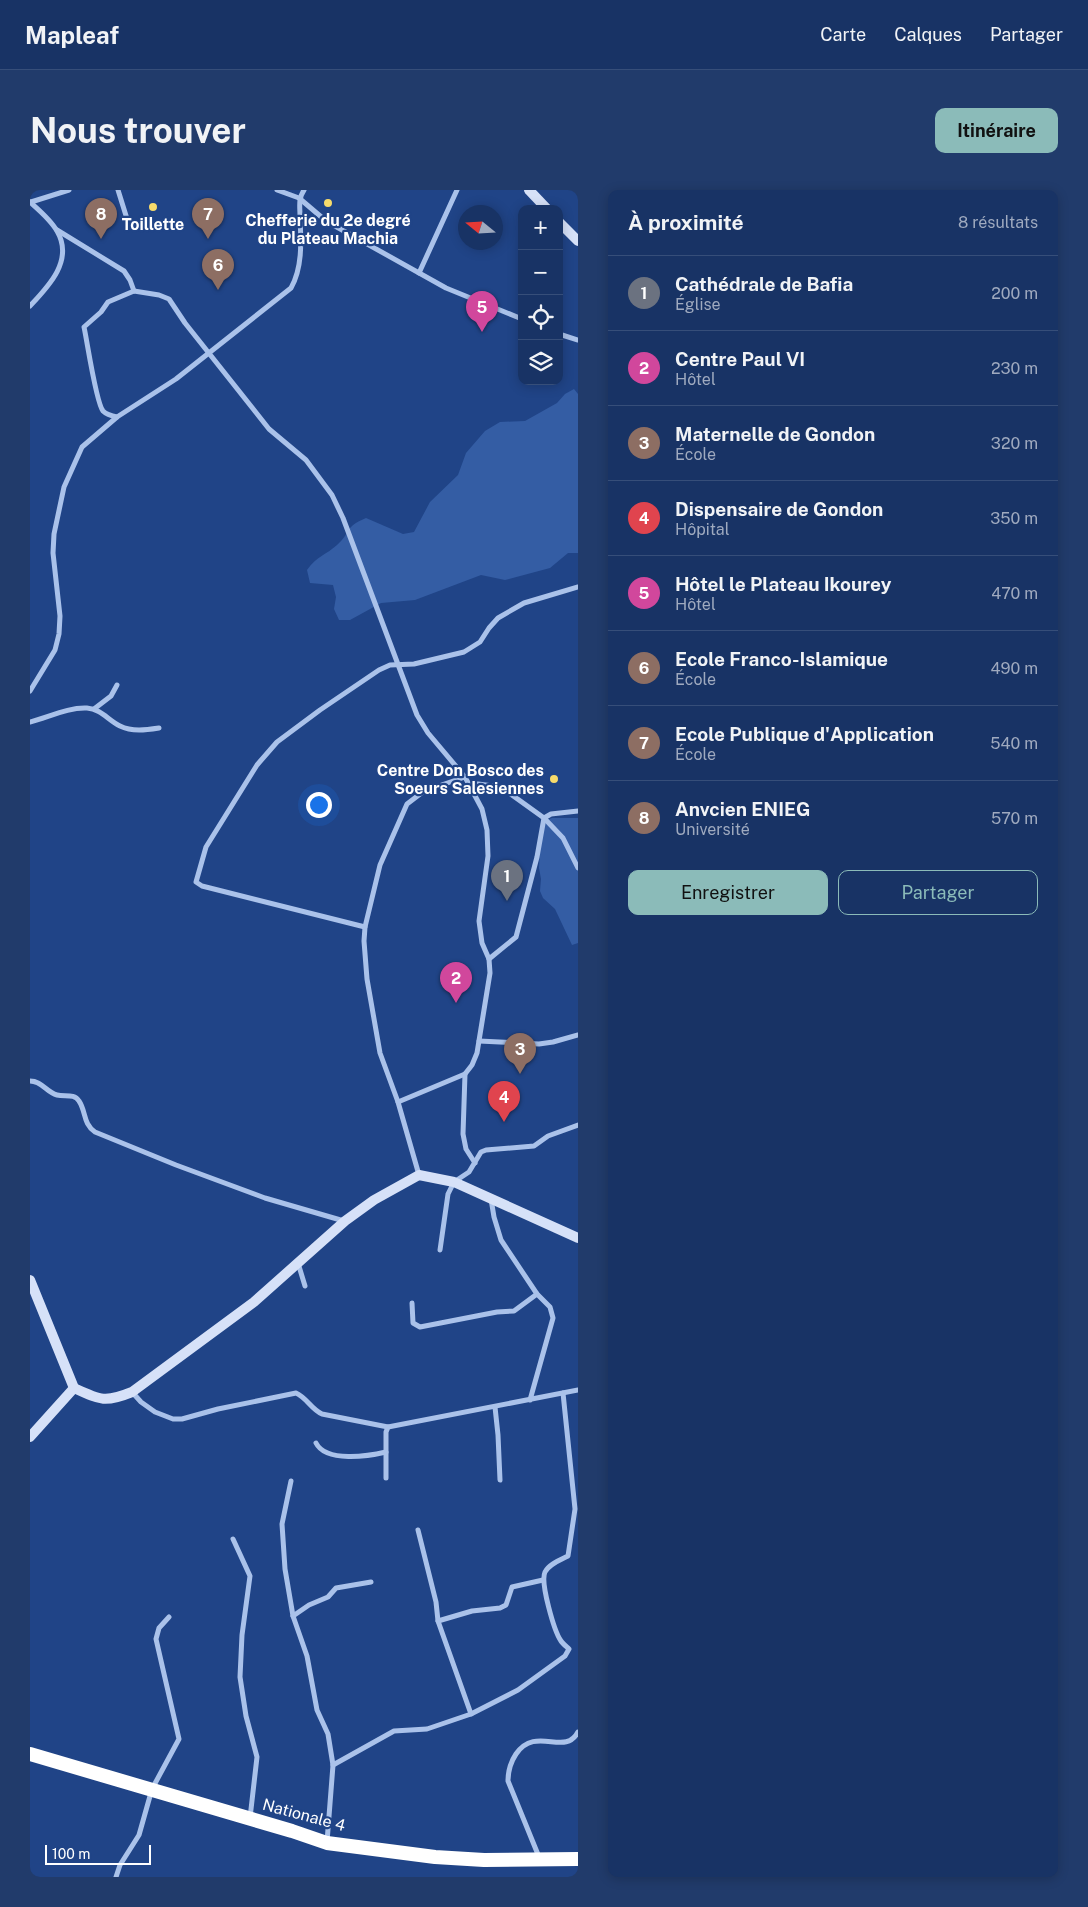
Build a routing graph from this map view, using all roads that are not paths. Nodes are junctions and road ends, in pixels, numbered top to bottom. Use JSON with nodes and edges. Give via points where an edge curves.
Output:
{"nodes":[{"id":1,"x":68,"y":190,"type":"edge"},
{"id":2,"x":118,"y":190,"type":"edge"},
{"id":3,"x":277,"y":190,"type":"edge"},
{"id":4,"x":304,"y":190,"type":"edge"},
{"id":5,"x":457,"y":190,"type":"edge"},
{"id":6,"x":529,"y":190,"type":"edge"},
{"id":7,"x":299,"y":198,"type":"junction"},
{"id":8,"x":30,"y":202,"type":"edge"},
{"id":9,"x":543,"y":205,"type":"edge"},
{"id":10,"x":128,"y":222,"type":"dead end"},
{"id":11,"x":563,"y":226,"type":"edge"},
{"id":12,"x":57,"y":230,"type":"junction"},
{"id":13,"x":578,"y":242,"type":"edge"},
{"id":14,"x":420,"y":273,"type":"junction"},
{"id":15,"x":134,"y":291,"type":"junction"},
{"id":16,"x":30,"y":306,"type":"edge"},
{"id":17,"x":518,"y":317,"type":"edge"},
{"id":18,"x":563,"y":335,"type":"edge"},
{"id":19,"x":578,"y":340,"type":"edge"},
{"id":20,"x":210,"y":353,"type":"junction"},
{"id":21,"x":117,"y":417,"type":"junction"},
{"id":22,"x":578,"y":588,"type":"edge"},
{"id":23,"x":396,"y":664,"type":"junction"},
{"id":24,"x":117,"y":685,"type":"dead end"},
{"id":25,"x":30,"y":691,"type":"edge"},
{"id":26,"x":94,"y":710,"type":"junction"},
{"id":27,"x":30,"y":722,"type":"edge"},
{"id":28,"x":159,"y":728,"type":"dead end"},
{"id":29,"x":465,"y":777,"type":"junction"},
{"id":30,"x":470,"y":786,"type":"junction"},
{"id":31,"x":578,"y":811,"type":"edge"},
{"id":32,"x":544,"y":818,"type":"junction"},
{"id":33,"x":578,"y":868,"type":"edge"},
{"id":34,"x":365,"y":927,"type":"junction"},
{"id":35,"x":489,"y":958,"type":"junction"},
{"id":36,"x":578,"y":1035,"type":"edge"},
{"id":37,"x":479,"y":1041,"type":"junction"},
{"id":38,"x":465,"y":1074,"type":"junction"},
{"id":39,"x":30,"y":1080,"type":"edge"},
{"id":40,"x":398,"y":1102,"type":"junction"},
{"id":41,"x":578,"y":1125,"type":"edge"},
{"id":42,"x":475,"y":1163,"type":"junction"},
{"id":43,"x":419,"y":1175,"type":"junction"},
{"id":44,"x":454,"y":1182,"type":"junction"},
{"id":45,"x":491,"y":1198,"type":"junction"},
{"id":46,"x":344,"y":1221,"type":"junction"},
{"id":47,"x":578,"y":1238,"type":"edge"},
{"id":48,"x":440,"y":1250,"type":"dead end"},
{"id":49,"x":298,"y":1262,"type":"junction"},
{"id":50,"x":30,"y":1280,"type":"edge"},
{"id":51,"x":305,"y":1286,"type":"dead end"},
{"id":52,"x":537,"y":1294,"type":"junction"},
{"id":53,"x":412,"y":1303,"type":"dead end"},
{"id":54,"x":74,"y":1388,"type":"junction"},
{"id":55,"x":578,"y":1390,"type":"edge"},
{"id":56,"x":132,"y":1392,"type":"junction"},
{"id":57,"x":563,"y":1393,"type":"junction"},
{"id":58,"x":530,"y":1400,"type":"junction"},
{"id":59,"x":495,"y":1407,"type":"junction"},
{"id":60,"x":388,"y":1427,"type":"junction"},
{"id":61,"x":30,"y":1437,"type":"edge"},
{"id":62,"x":316,"y":1443,"type":"dead end"},
{"id":63,"x":386,"y":1452,"type":"junction"},
{"id":64,"x":386,"y":1478,"type":"dead end"},
{"id":65,"x":500,"y":1480,"type":"dead end"},
{"id":66,"x":291,"y":1481,"type":"dead end"},
{"id":67,"x":418,"y":1530,"type":"dead end"},
{"id":68,"x":233,"y":1539,"type":"dead end"},
{"id":69,"x":543,"y":1580,"type":"junction"},
{"id":70,"x":371,"y":1582,"type":"dead end"},
{"id":71,"x":293,"y":1616,"type":"junction"},
{"id":72,"x":169,"y":1617,"type":"dead end"},
{"id":73,"x":438,"y":1621,"type":"junction"},
{"id":74,"x":471,"y":1714,"type":"junction"},
{"id":75,"x":578,"y":1732,"type":"edge"},
{"id":76,"x":30,"y":1754,"type":"edge"},
{"id":77,"x":333,"y":1765,"type":"junction"},
{"id":78,"x":152,"y":1789,"type":"junction"},
{"id":79,"x":250,"y":1819,"type":"junction"},
{"id":80,"x":327,"y":1842,"type":"junction"},
{"id":81,"x":578,"y":1859,"type":"edge"},
{"id":82,"x":540,"y":1860,"type":"junction"},
{"id":83,"x":116,"y":1877,"type":"edge"}],
"edges":[{"from":1,"to":8,"type":"street"},
{"from":2,"to":10,"type":"street"},
{"from":3,"to":7,"type":"street"},
{"from":4,"to":7,"type":"street"},
{"from":5,"to":14,"type":"street"},
{"from":6,"to":9,"type":"street"},
{"from":7,"to":14,"type":"street","via":[[326,221]]},
{"from":7,"to":20,"type":"street","via":[[300,251],[298,272],[291,288]]},
{"from":8,"to":12,"type":"street"},
{"from":11,"to":13,"type":"street"},
{"from":12,"to":15,"type":"street","via":[[124,270]]},
{"from":12,"to":16,"type":"street","via":[[63,254],[52,282]]},
{"from":14,"to":17,"type":"street","via":[[446,288]]},
{"from":15,"to":20,"type":"street","via":[[169,299]]},
{"from":15,"to":21,"type":"street","via":[[108,302],[84,326],[101,407],[108,415]]},
{"from":18,"to":19,"type":"street"},
{"from":20,"to":21,"type":"street","via":[[176,380]]},
{"from":20,"to":23,"type":"street","via":[[269,429],[306,460],[332,495]]},
{"from":21,"to":25,"type":"street","via":[[82,447],[64,487],[54,544],[59,634],[55,650]]},
{"from":22,"to":23,"type":"street","via":[[524,603],[498,618],[480,642],[464,652],[414,664]]},
{"from":23,"to":29,"type":"street","via":[[416,714]]},
{"from":23,"to":34,"type":"street","via":[[379,670],[276,742],[257,764],[206,847],[196,882]]},
{"from":24,"to":26,"type":"street","via":[[111,696]]},
{"from":26,"to":27,"type":"street","via":[[79,708]]},
{"from":26,"to":28,"type":"street","via":[[126,728]]},
{"from":29,"to":30,"type":"street"},
{"from":29,"to":34,"type":"street","via":[[424,791],[407,804],[380,865]]},
{"from":30,"to":32,"type":"street","via":[[501,786]]},
{"from":30,"to":35,"type":"street","via":[[482,809],[487,830],[488,856],[479,921],[482,943]]},
{"from":31,"to":32,"type":"street","via":[[551,814]]},
{"from":32,"to":33,"type":"street","via":[[563,838]]},
{"from":32,"to":35,"type":"street","via":[[516,937]]},
{"from":34,"to":40,"type":"street","via":[[369,991],[380,1053]]},
{"from":35,"to":37,"type":"street","via":[[490,973]]},
{"from":36,"to":37,"type":"street","via":[[538,1044]]},
{"from":37,"to":38,"type":"street","via":[[472,1065]]},
{"from":38,"to":40,"type":"street"},
{"from":38,"to":42,"type":"street","via":[[463,1134],[466,1149]]},
{"from":39,"to":46,"type":"street","via":[[40,1082],[55,1094],[78,1099],[85,1121],[95,1132],[265,1198]]},
{"from":40,"to":43,"type":"street"},
{"from":41,"to":42,"type":"street","via":[[548,1136],[534,1146],[486,1150],[481,1152]]},
{"from":42,"to":44,"type":"street","via":[[469,1172]]},
{"from":43,"to":44,"type":"street"},
{"from":43,"to":46,"type":"street"},
{"from":44,"to":45,"type":"street"},
{"from":44,"to":48,"type":"street","via":[[446,1201]]},
{"from":45,"to":47,"type":"street"},
{"from":45,"to":52,"type":"street","via":[[501,1240]]},
{"from":46,"to":49,"type":"street"},
{"from":49,"to":51,"type":"street"},
{"from":49,"to":56,"type":"street","via":[[254,1302]]},
{"from":50,"to":54,"type":"street"},
{"from":52,"to":53,"type":"street","via":[[514,1311],[420,1327],[413,1323]]},
{"from":52,"to":58,"type":"street","via":[[550,1307],[553,1318]]},
{"from":54,"to":56,"type":"street","via":[[106,1399]]},
{"from":54,"to":61,"type":"street"},
{"from":55,"to":57,"type":"street"},
{"from":56,"to":60,"type":"street","via":[[155,1412],[173,1419],[296,1393],[322,1414]]},
{"from":57,"to":58,"type":"street"},
{"from":57,"to":69,"type":"street","via":[[575,1509],[568,1556],[546,1571]]},
{"from":58,"to":59,"type":"street"},
{"from":59,"to":60,"type":"street"},
{"from":59,"to":65,"type":"street"},
{"from":60,"to":63,"type":"street"},
{"from":62,"to":63,"type":"street","via":[[345,1457]]},
{"from":63,"to":64,"type":"street"},
{"from":66,"to":71,"type":"street","via":[[282,1524]]},
{"from":67,"to":73,"type":"street"},
{"from":68,"to":79,"type":"street","via":[[250,1576],[240,1677],[257,1757]]},
{"from":69,"to":73,"type":"street","via":[[512,1588],[506,1605],[500,1608]]},
{"from":69,"to":74,"type":"street","via":[[560,1640],[569,1649],[565,1656],[518,1690]]},
{"from":70,"to":71,"type":"street","via":[[336,1588],[328,1597]]},
{"from":71,"to":77,"type":"street","via":[[307,1656],[317,1710],[328,1734]]},
{"from":72,"to":78,"type":"street","via":[[158,1628],[156,1639],[179,1739]]},
{"from":73,"to":74,"type":"street"},
{"from":74,"to":77,"type":"street","via":[[427,1729],[394,1731]]},
{"from":75,"to":82,"type":"street","via":[[568,1742],[537,1740],[528,1743],[516,1755],[508,1771],[508,1780]]},
{"from":76,"to":78,"type":"highway","name":"Nationale 4"},
{"from":77,"to":80,"type":"street"},
{"from":78,"to":79,"type":"highway","name":"Nationale 4"},
{"from":78,"to":83,"type":"street","via":[[139,1835]]},
{"from":79,"to":80,"type":"highway","name":"Nationale 4"},
{"from":80,"to":82,"type":"highway","name":"Nationale 4","via":[[435,1857]]},
{"from":81,"to":82,"type":"highway","name":"Nationale 4"}]}
